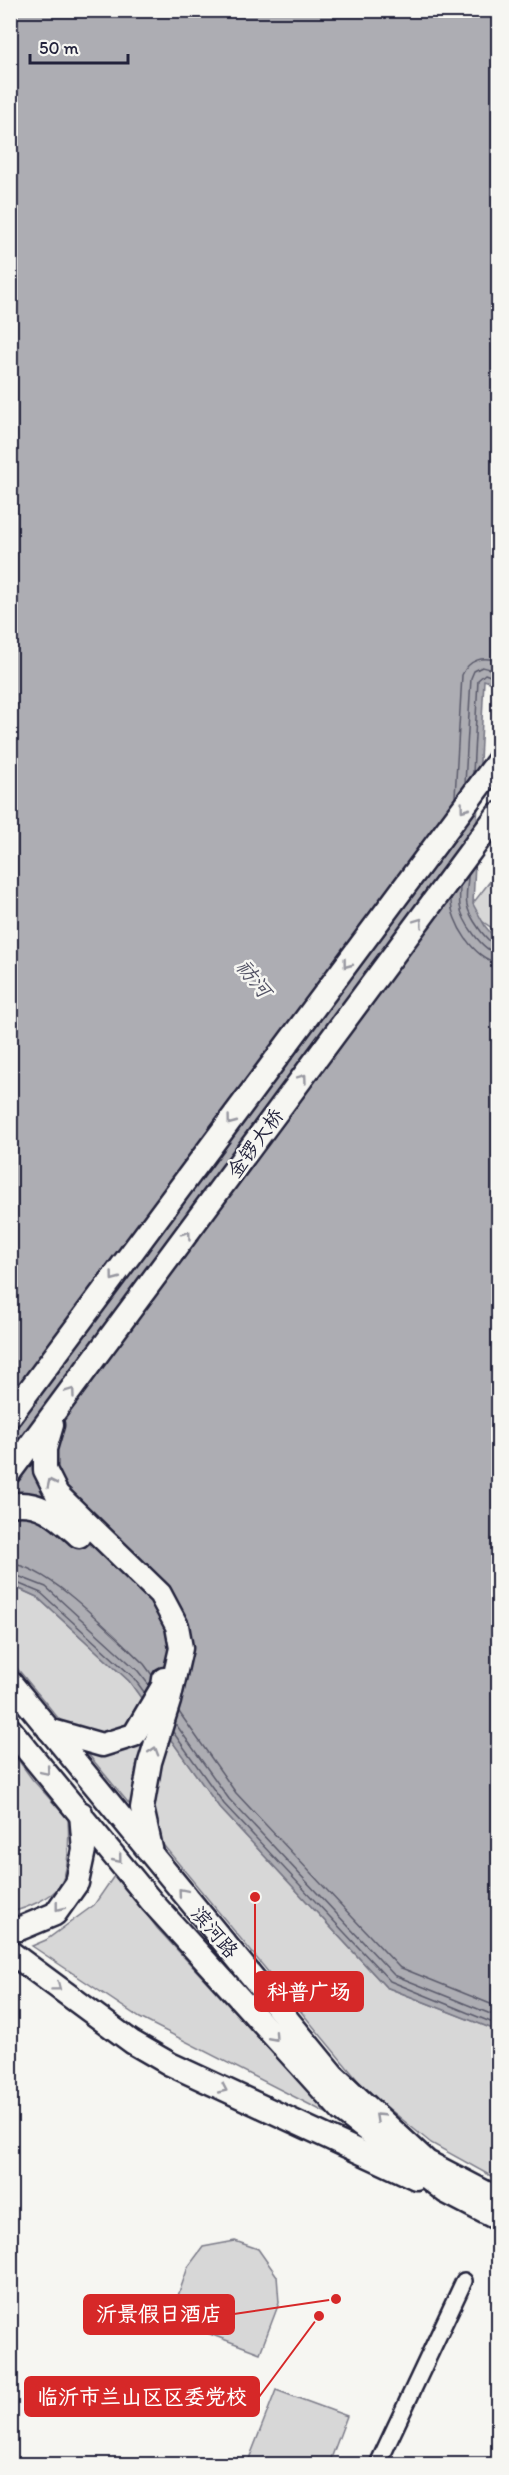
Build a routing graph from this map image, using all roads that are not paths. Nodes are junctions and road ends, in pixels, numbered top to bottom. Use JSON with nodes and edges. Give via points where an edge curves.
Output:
{"nodes":[{"id":1,"x":498,"y":761,"type":"edge"},
{"id":2,"x":498,"y":814,"type":"edge"},
{"id":3,"x":14,"y":1407,"type":"edge"},
{"id":4,"x":54,"y":1416,"type":"junction"},
{"id":5,"x":10,"y":1472,"type":"edge"},
{"id":6,"x":10,"y":1504,"type":"edge"},
{"id":7,"x":10,"y":1682,"type":"edge"},
{"id":8,"x":10,"y":1729,"type":"edge"},
{"id":9,"x":49,"y":1730,"type":"junction"},
{"id":10,"x":81,"y":1813,"type":"junction"},
{"id":11,"x":153,"y":1857,"type":"junction"},
{"id":12,"x":10,"y":1927,"type":"edge"},
{"id":13,"x":10,"y":1952,"type":"edge"},
{"id":14,"x":446,"y":2192,"type":"junction"},
{"id":15,"x":498,"y":2199,"type":"edge"},
{"id":16,"x":498,"y":2219,"type":"edge"},
{"id":17,"x":464,"y":2281,"type":"dead end"},
{"id":18,"x":378,"y":2464,"type":"edge"}],
"edges":[{"from":1,"to":3,"type":"main road","name":"金锣大桥","one_way":true},
{"from":4,"to":2,"type":"main road","name":"金锣大桥","one_way":true},
{"from":4,"to":5,"type":"main road","name":"金锣大桥"},
{"from":11,"to":4,"type":"main road","one_way":true,"via":[[142,1808],[150,1761],[181,1648],[177,1626],[160,1594],[57,1494],[45,1470],[45,1449]]},
{"from":6,"to":9,"type":"main road","via":[[31,1503],[52,1512],[147,1595],[163,1623],[170,1650],[163,1686],[134,1735],[102,1745]]},
{"from":7,"to":9,"type":"main road","name":"滨河路"},
{"from":8,"to":10,"type":"main road","name":"滨河路","one_way":true},
{"from":9,"to":11,"type":"main road","name":"滨河路"},
{"from":10,"to":12,"type":"main road","one_way":true,"via":[[84,1850],[77,1883],[55,1914],[19,1929]]},
{"from":10,"to":14,"type":"main road","name":"滨河路","one_way":true,"via":[[152,1902],[341,2110]]},
{"from":15,"to":11,"type":"main road","name":"滨河路","one_way":true,"via":[[427,2162],[333,2075]]},
{"from":13,"to":14,"type":"main road","one_way":true,"via":[[132,2042],[170,2064]]},
{"from":14,"to":16,"type":"main road","name":"滨河路"},
{"from":17,"to":18,"type":"street"}]}
